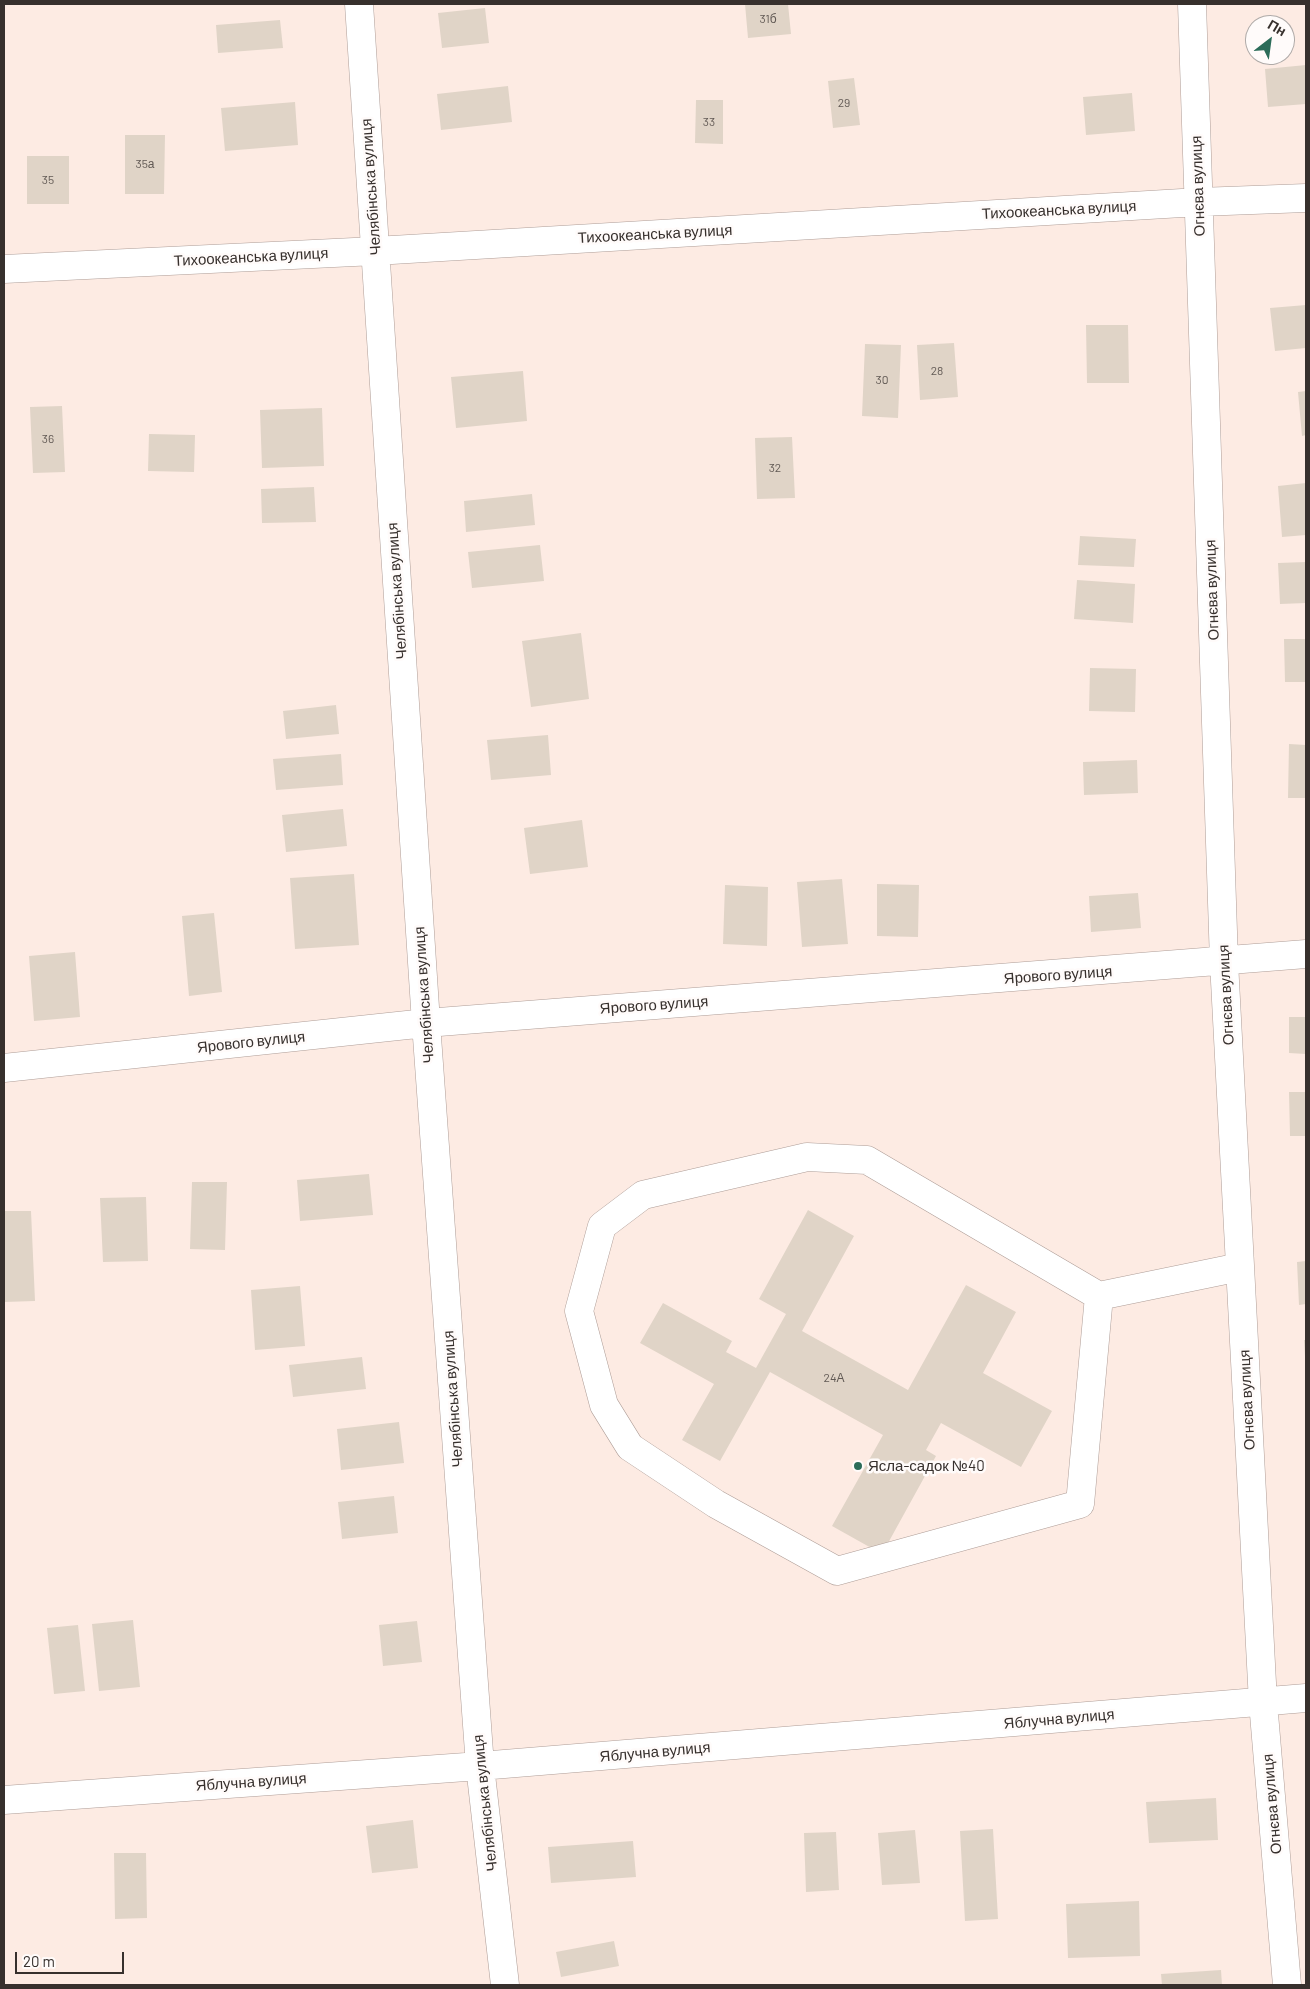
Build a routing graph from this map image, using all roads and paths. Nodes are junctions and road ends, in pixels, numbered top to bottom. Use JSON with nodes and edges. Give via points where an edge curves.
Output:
{"nodes":[{"id":1,"x":359,"y":4,"type":"edge"},
{"id":2,"x":1192,"y":4,"type":"edge"},
{"id":3,"x":1306,"y":198,"type":"edge"},
{"id":4,"x":1199,"y":202,"type":"junction"},
{"id":5,"x":375,"y":251,"type":"junction"},
{"id":6,"x":4,"y":269,"type":"edge"},
{"id":7,"x":1306,"y":954,"type":"edge"},
{"id":8,"x":1224,"y":962,"type":"junction"},
{"id":9,"x":426,"y":1023,"type":"junction"},
{"id":10,"x":4,"y":1068,"type":"edge"},
{"id":11,"x":1240,"y":1267,"type":"junction"},
{"id":12,"x":1099,"y":1296,"type":"junction"},
{"id":13,"x":1306,"y":1698,"type":"edge"},
{"id":14,"x":1263,"y":1702,"type":"junction"},
{"id":15,"x":480,"y":1766,"type":"junction"},
{"id":16,"x":4,"y":1800,"type":"edge"},
{"id":17,"x":505,"y":1985,"type":"edge"},
{"id":18,"x":1287,"y":1985,"type":"edge"}],
"edges":[{"from":1,"to":5,"type":"street","name":"Челябінська вулиця"},
{"from":2,"to":4,"type":"street","name":"Огнєва вулиця"},
{"from":3,"to":4,"type":"street","name":"Тихоокеанська вулиця"},
{"from":4,"to":5,"type":"street","name":"Тихоокеанська вулиця"},
{"from":4,"to":8,"type":"street","name":"Огнєва вулиця"},
{"from":5,"to":6,"type":"street","name":"Тихоокеанська вулиця"},
{"from":5,"to":9,"type":"street","name":"Челябінська вулиця"},
{"from":7,"to":8,"type":"street","name":"Ярового вулиця"},
{"from":8,"to":9,"type":"street","name":"Ярового вулиця"},
{"from":8,"to":11,"type":"street","name":"Огнєва вулиця"},
{"from":9,"to":10,"type":"street","name":"Ярового вулиця"},
{"from":9,"to":15,"type":"street","name":"Челябінська вулиця"},
{"from":11,"to":12,"type":"street"},
{"from":11,"to":14,"type":"street","name":"Огнєва вулиця"},
{"from":12,"to":12,"type":"street","via":[[867,1160],[808,1157],[643,1195],[602,1226],[579,1311],[604,1405],[630,1447],[716,1504],[837,1571],[1080,1504]]},
{"from":13,"to":14,"type":"street","name":"Яблучна вулиця"},
{"from":14,"to":15,"type":"street","name":"Яблучна вулиця"},
{"from":14,"to":18,"type":"street","name":"Огнєва вулиця"},
{"from":15,"to":16,"type":"street","name":"Яблучна вулиця"},
{"from":15,"to":17,"type":"street","name":"Челябінська вулиця"}]}
